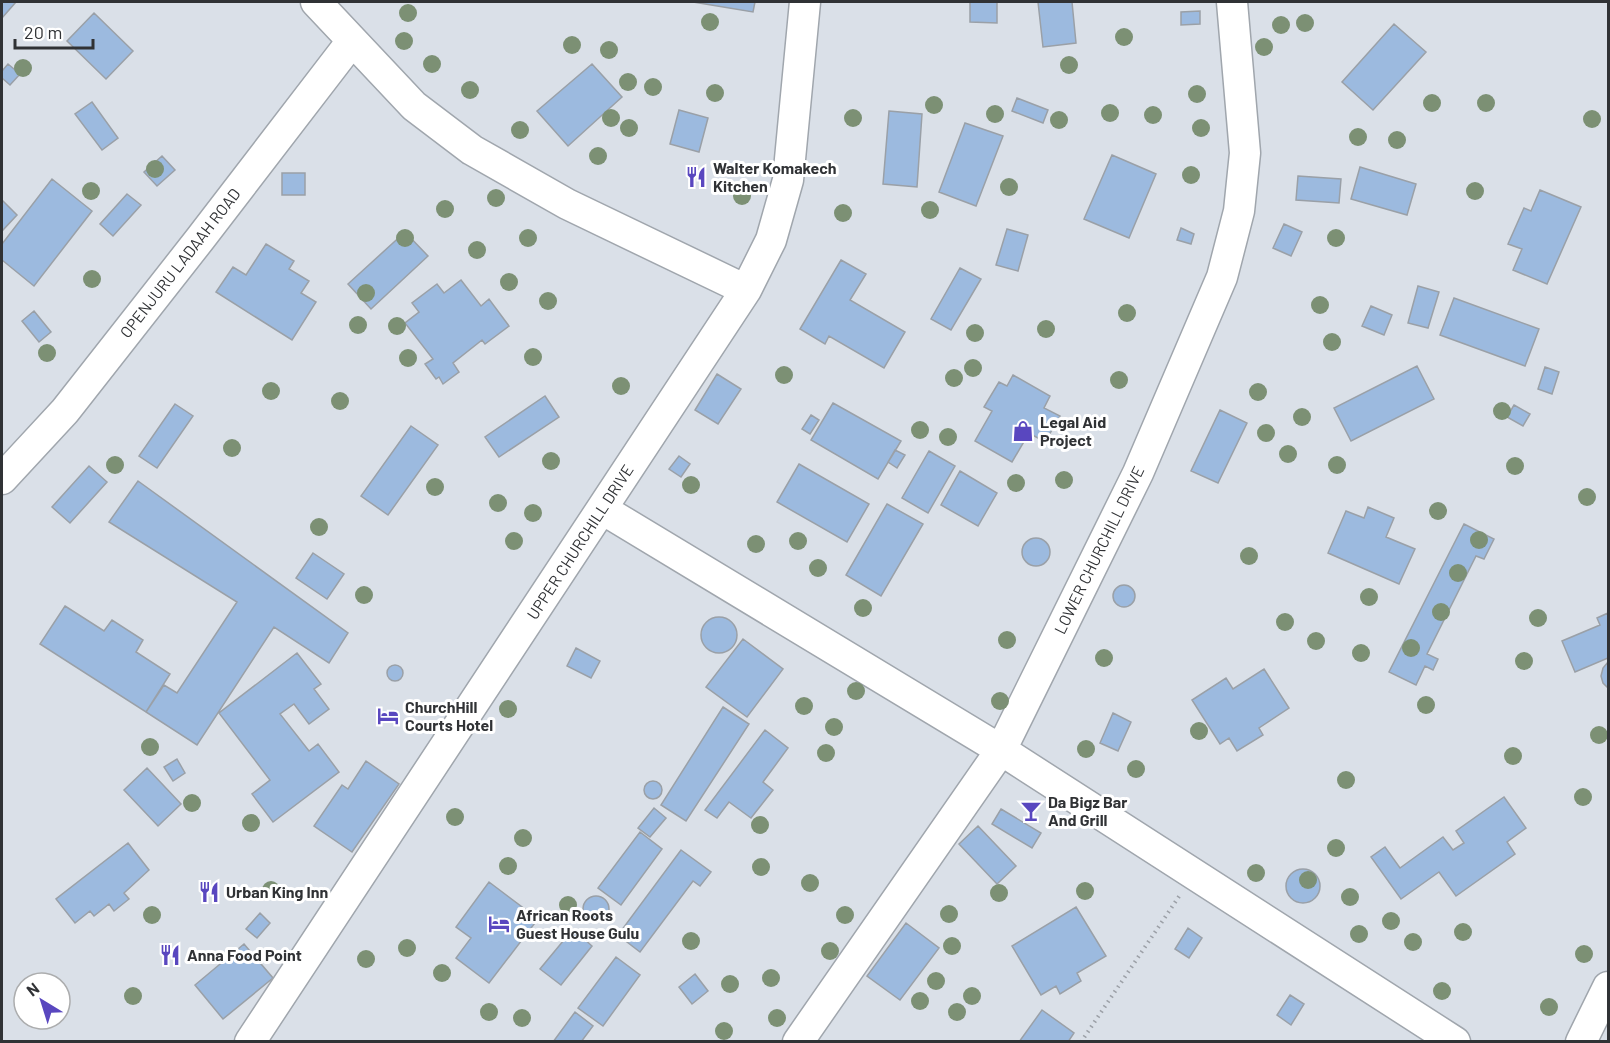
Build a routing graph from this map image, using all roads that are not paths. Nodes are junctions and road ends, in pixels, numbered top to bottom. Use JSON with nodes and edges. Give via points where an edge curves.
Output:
{"nodes":[{"id":1,"x":316,"y":2,"type":"edge"},
{"id":2,"x":805,"y":2,"type":"edge"},
{"id":3,"x":1232,"y":2,"type":"edge"},
{"id":4,"x":351,"y":41,"type":"junction"},
{"id":5,"x":746,"y":290,"type":"junction"},
{"id":6,"x":2,"y":479,"type":"edge"},
{"id":7,"x":602,"y":509,"type":"junction"},
{"id":8,"x":1001,"y":750,"type":"junction"},
{"id":9,"x":1608,"y":987,"type":"edge"},
{"id":10,"x":250,"y":1041,"type":"edge"},
{"id":11,"x":798,"y":1041,"type":"edge"},
{"id":12,"x":1455,"y":1041,"type":"edge"},
{"id":13,"x":1581,"y":1041,"type":"edge"}],
"edges":[{"from":1,"to":4,"type":"street"},
{"from":2,"to":5,"type":"street","name":"UPPER CHURCHILL DRIVE","via":[[788,180],[771,240]]},
{"from":3,"to":8,"type":"street","name":"LOWER CHURCHILL DRIVE","via":[[1245,153],[1239,211],[1222,277],[1138,472]]},
{"from":4,"to":5,"type":"street","via":[[414,106],[472,150],[567,204]]},
{"from":4,"to":6,"type":"street","name":"OPENJURU LADAAH ROAD","via":[[72,402]]},
{"from":5,"to":7,"type":"street","name":"UPPER CHURCHILL DRIVE"},
{"from":7,"to":8,"type":"street"},
{"from":7,"to":10,"type":"street","name":"UPPER CHURCHILL DRIVE"},
{"from":8,"to":11,"type":"street","name":"LOWER CHURCHILL DRIVE"},
{"from":8,"to":12,"type":"street"},
{"from":9,"to":13,"type":"street"}]}
